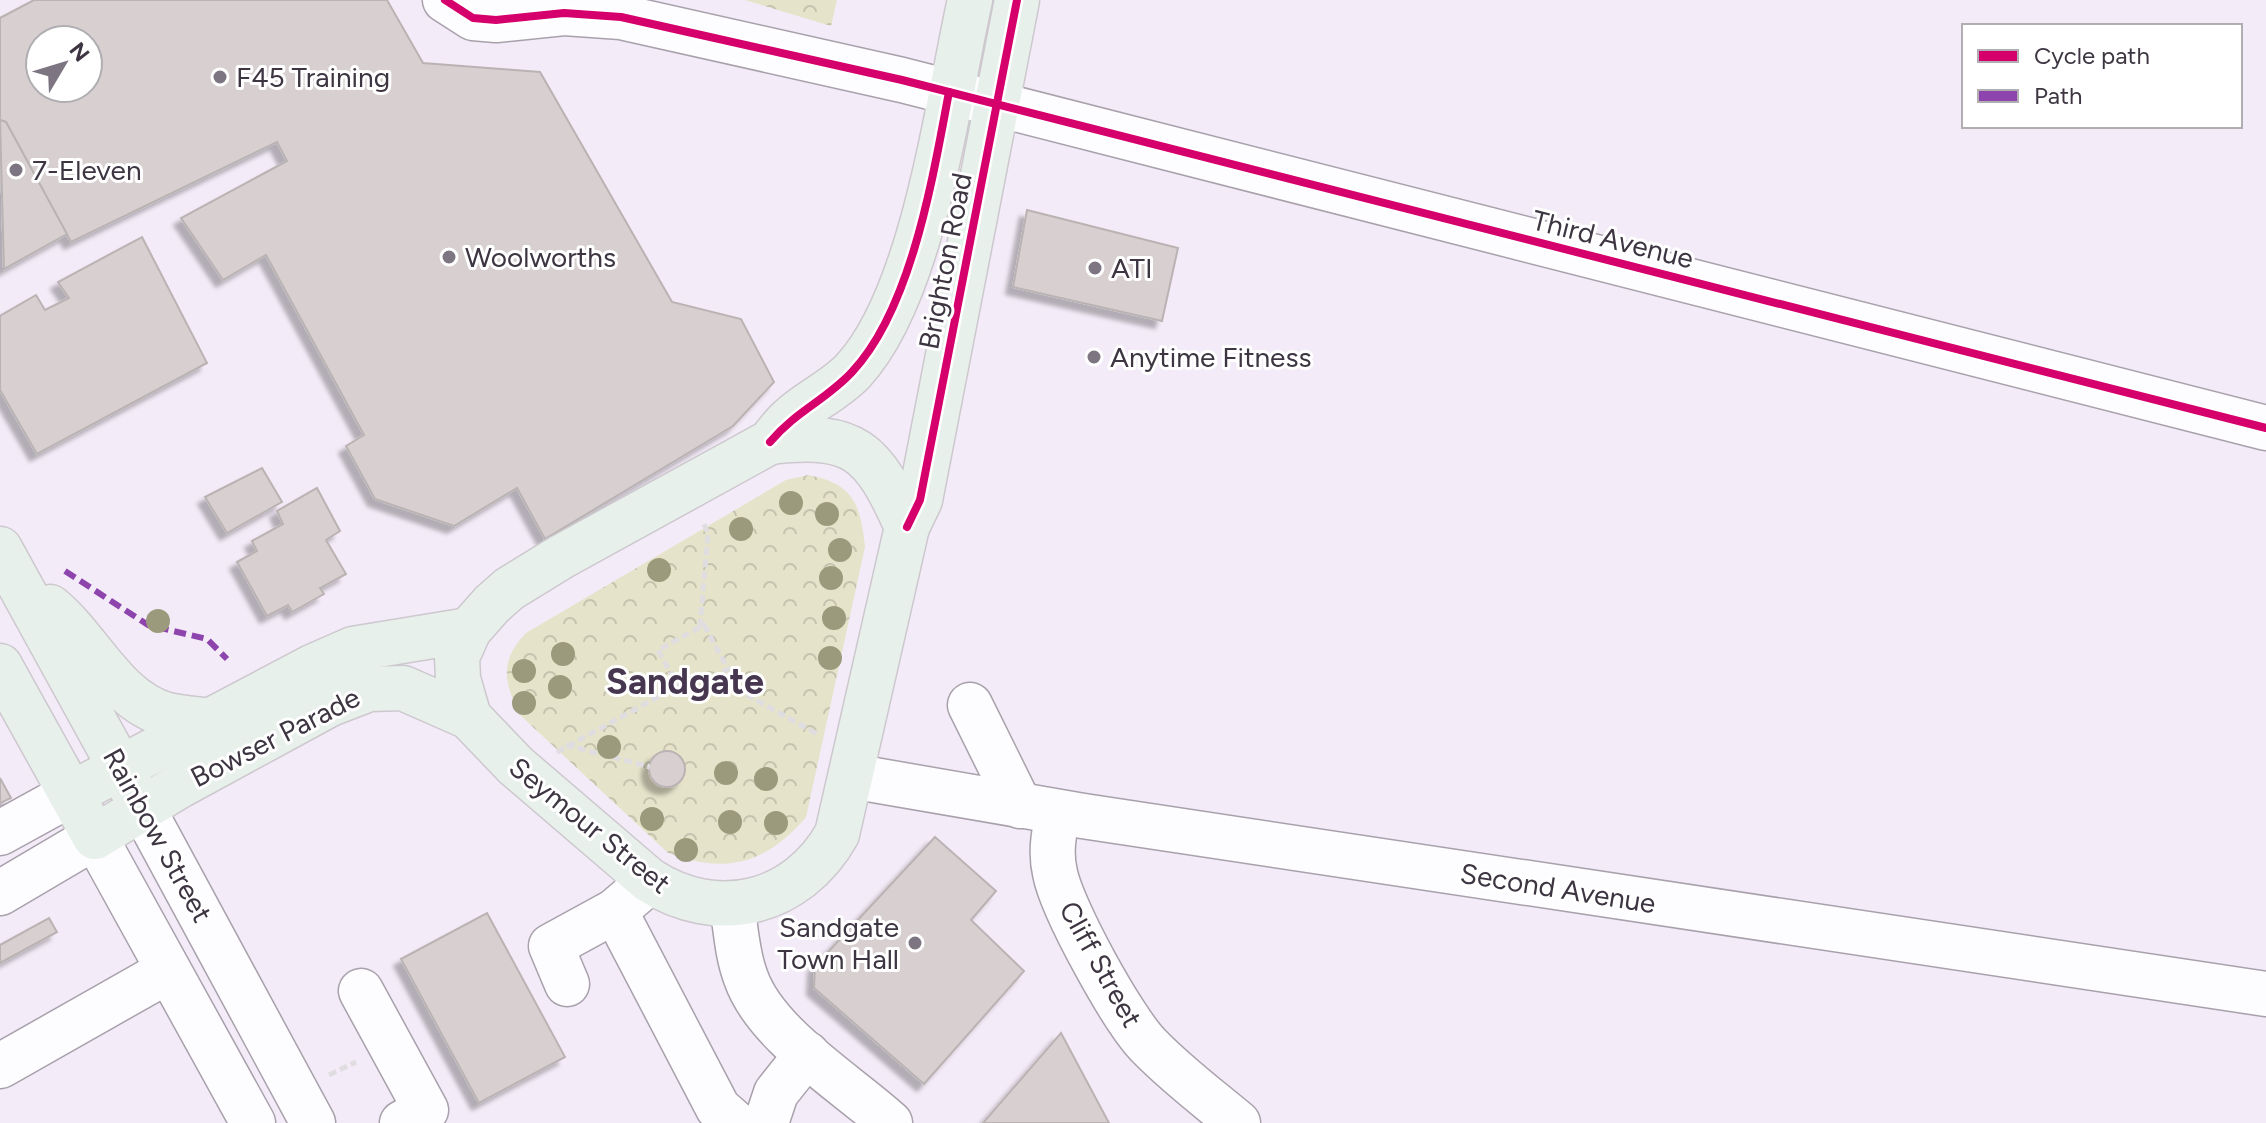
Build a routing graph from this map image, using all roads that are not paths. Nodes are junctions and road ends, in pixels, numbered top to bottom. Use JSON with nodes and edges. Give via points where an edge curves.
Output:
{"nodes":[{"id":1,"x":445,"y":0,"type":"edge"},
{"id":2,"x":970,"y":0,"type":"edge"},
{"id":3,"x":1017,"y":0,"type":"edge"},
{"id":4,"x":949,"y":92,"type":"junction"},
{"id":5,"x":998,"y":105,"type":"junction"},
{"id":6,"x":2266,"y":428,"type":"edge"},
{"id":7,"x":770,"y":442,"type":"junction"},
{"id":8,"x":907,"y":527,"type":"junction"},
{"id":9,"x":8,"y":565,"type":"edge"},
{"id":10,"x":469,"y":630,"type":"junction"},
{"id":11,"x":0,"y":666,"type":"edge"},
{"id":12,"x":970,"y":705,"type":"dead end"},
{"id":13,"x":469,"y":717,"type":"junction"},
{"id":14,"x":210,"y":721,"type":"junction"},
{"id":15,"x":841,"y":759,"type":"junction"},
{"id":16,"x":120,"y":766,"type":"junction"},
{"id":17,"x":71,"y":794,"type":"junction"},
{"id":18,"x":142,"y":807,"type":"junction"},
{"id":19,"x":1039,"y":809,"type":"junction"},
{"id":20,"x":0,"y":833,"type":"edge"},
{"id":21,"x":95,"y":837,"type":"junction"},
{"id":22,"x":649,"y":880,"type":"junction"},
{"id":23,"x":0,"y":893,"type":"edge"},
{"id":24,"x":732,"y":905,"type":"junction"},
{"id":25,"x":615,"y":911,"type":"junction"},
{"id":26,"x":166,"y":972,"type":"junction"},
{"id":27,"x":567,"y":984,"type":"dead end"},
{"id":28,"x":361,"y":991,"type":"dead end"},
{"id":29,"x":2266,"y":994,"type":"edge"},
{"id":30,"x":807,"y":1054,"type":"junction"},
{"id":31,"x":0,"y":1066,"type":"edge"},
{"id":32,"x":253,"y":1123,"type":"edge"},
{"id":33,"x":313,"y":1123,"type":"edge"},
{"id":34,"x":402,"y":1123,"type":"edge"},
{"id":35,"x":735,"y":1123,"type":"edge"},
{"id":36,"x":766,"y":1123,"type":"edge"},
{"id":37,"x":890,"y":1123,"type":"edge"},
{"id":38,"x":1238,"y":1123,"type":"edge"}],
"edges":[{"from":1,"to":4,"type":"street","name":"Third Avenue","via":[[473,18],[564,13],[621,17]]},
{"from":2,"to":4,"type":"main road","name":"Brighton Road"},
{"from":3,"to":5,"type":"main road","name":"Brighton Road"},
{"from":4,"to":5,"type":"street","name":"Third Avenue"},
{"from":4,"to":7,"type":"main road","name":"Brighton Road","via":[[917,238],[892,306],[854,371],[790,418]]},
{"from":5,"to":6,"type":"street","name":"Third Avenue"},
{"from":5,"to":8,"type":"main road","name":"Brighton Road","via":[[920,500]]},
{"from":7,"to":8,"type":"main road","via":[[825,438],[855,449],[881,473]]},
{"from":7,"to":10,"type":"main road","via":[[509,589]]},
{"from":8,"to":15,"type":"main road","name":"Brighton Road"},
{"from":9,"to":14,"type":"main road","via":[[71,624],[120,685],[142,703],[165,714]]},
{"from":9,"to":16,"type":"main road","name":"Rainbow Street"},
{"from":10,"to":13,"type":"main road","via":[[457,657]]},
{"from":10,"to":14,"type":"main road","name":"Bowser Parade","via":[[353,649]]},
{"from":11,"to":17,"type":"main road","name":"Rainbow Street"},
{"from":12,"to":19,"type":"street"},
{"from":13,"to":18,"type":"main road","name":"Bowser Parade","via":[[403,688],[369,689],[330,704]]},
{"from":13,"to":22,"type":"main road","name":"Seymour Street","via":[[516,766]]},
{"from":14,"to":16,"type":"main road","name":"Bowser Parade"},
{"from":15,"to":19,"type":"street","name":"Second Avenue"},
{"from":15,"to":24,"type":"main road","name":"Brighton Road","via":[[837,834],[820,859],[786,887]]},
{"from":16,"to":17,"type":"main road","name":"Bowser Parade"},
{"from":16,"to":18,"type":"main road","name":"Rainbow Street"},
{"from":17,"to":20,"type":"street"},
{"from":17,"to":21,"type":"main road","name":"Rainbow Street"},
{"from":18,"to":21,"type":"main road","name":"Bowser Parade"},
{"from":18,"to":33,"type":"street","name":"Rainbow Street"},
{"from":19,"to":29,"type":"street","name":"Second Avenue"},
{"from":19,"to":38,"type":"street","name":"Cliff Street","via":[[1065,901],[1121,1008],[1147,1045]]},
{"from":21,"to":23,"type":"street"},
{"from":21,"to":26,"type":"street","name":"Rainbow Street"},
{"from":22,"to":24,"type":"main road","name":"Seymour Street","via":[[700,904]]},
{"from":22,"to":25,"type":"street"},
{"from":24,"to":30,"type":"street","via":[[747,982],[759,1004]]},
{"from":25,"to":27,"type":"street","via":[[551,946]]},
{"from":25,"to":35,"type":"street","via":[[718,1108]]},
{"from":26,"to":31,"type":"street"},
{"from":26,"to":32,"type":"street","name":"Rainbow Street"},
{"from":28,"to":34,"type":"street","via":[[426,1110]]},
{"from":30,"to":36,"type":"street","via":[[776,1093]]},
{"from":30,"to":37,"type":"street"}]}
